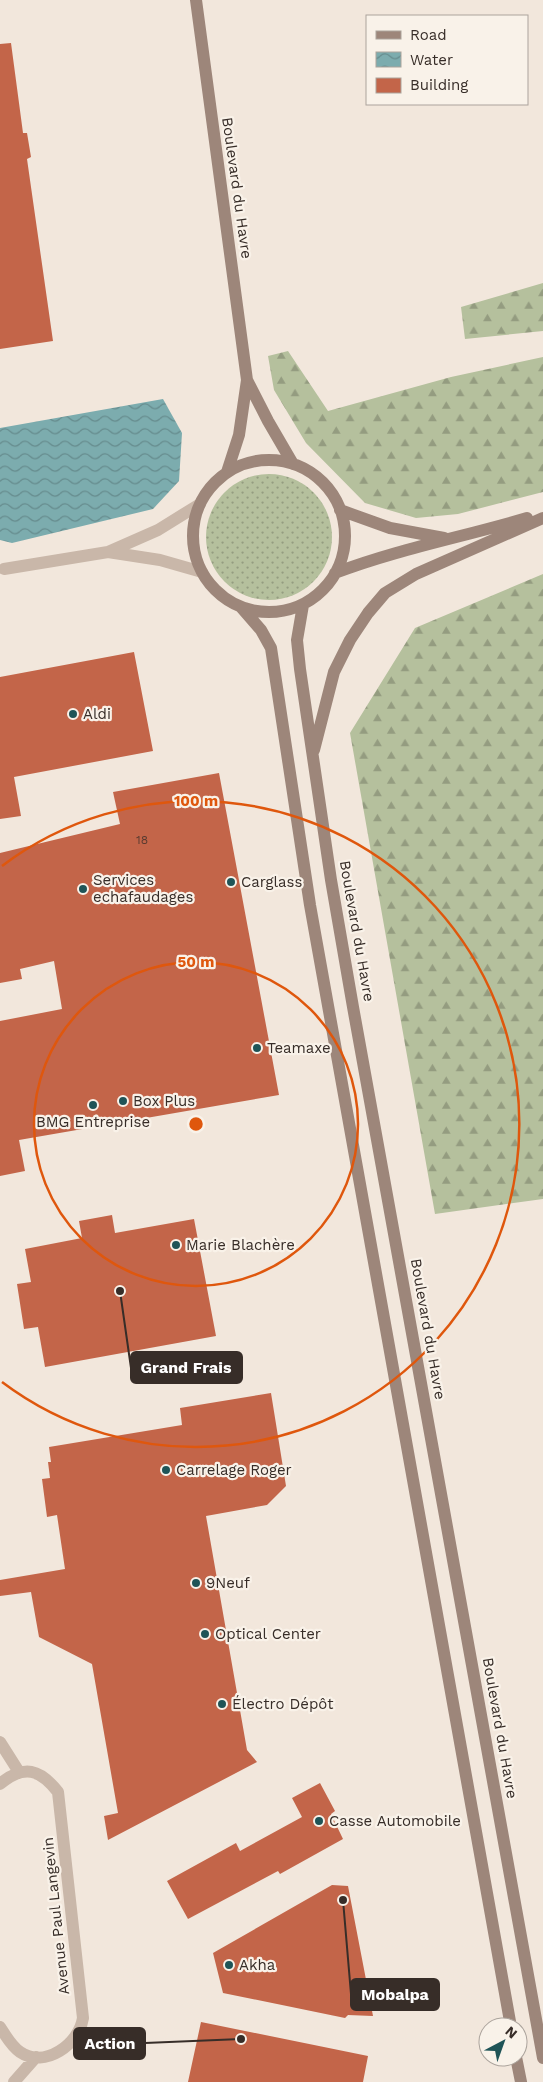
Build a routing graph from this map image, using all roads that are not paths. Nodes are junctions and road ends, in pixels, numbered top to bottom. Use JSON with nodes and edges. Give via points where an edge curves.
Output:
{"nodes":[{"id":1,"x":196,"y":0,"type":"edge"},
{"id":2,"x":247,"y":380,"type":"junction"},
{"id":3,"x":293,"y":464,"type":"junction"},
{"id":4,"x":227,"y":472,"type":"junction"},
{"id":5,"x":200,"y":504,"type":"junction"},
{"id":6,"x":340,"y":510,"type":"junction"},
{"id":7,"x":543,"y":513,"type":"edge"},
{"id":8,"x":543,"y":518,"type":"edge"},
{"id":9,"x":449,"y":539,"type":"junction"},
{"id":10,"x":108,"y":552,"type":"junction"},
{"id":11,"x":1,"y":569,"type":"edge"},
{"id":12,"x":202,"y":572,"type":"junction"},
{"id":13,"x":336,"y":574,"type":"junction"},
{"id":14,"x":303,"y":604,"type":"junction"},
{"id":15,"x":241,"y":607,"type":"junction"},
{"id":16,"x":312,"y":758,"type":"junction"},
{"id":17,"x":0,"y":1742,"type":"edge"},
{"id":18,"x":19,"y":1772,"type":"junction"},
{"id":19,"x":0,"y":1784,"type":"edge"},
{"id":20,"x":509,"y":2017,"type":"edge"},
{"id":21,"x":0,"y":2028,"type":"edge"},
{"id":22,"x":36,"y":2057,"type":"junction"},
{"id":23,"x":543,"y":2058,"type":"edge"},
{"id":24,"x":518,"y":2067,"type":"edge"},
{"id":25,"x":14,"y":2082,"type":"edge"},
{"id":26,"x":521,"y":2082,"type":"edge"}],
"edges":[{"from":1,"to":2,"type":"main road","name":"Boulevard du Havre"},
{"from":2,"to":3,"type":"main road","name":"Boulevard du Havre"},
{"from":2,"to":4,"type":"main road","name":"Boulevard du Havre","via":[[239,435]]},
{"from":3,"to":4,"type":"main road","name":"Boulevard du Havre","via":[[273,460],[252,462]]},
{"from":3,"to":6,"type":"main road","name":"Boulevard du Havre","via":[[321,480]]},
{"from":4,"to":5,"type":"main road","name":"Boulevard du Havre"},
{"from":5,"to":10,"type":"street","via":[[158,530]]},
{"from":5,"to":12,"type":"main road","name":"Boulevard du Havre","via":[[193,531],[196,559]]},
{"from":6,"to":9,"type":"main road","via":[[390,528]]},
{"from":6,"to":13,"type":"main road","name":"Boulevard du Havre","via":[[345,542]]},
{"from":7,"to":9,"type":"main road"},
{"from":8,"to":16,"type":"main road","via":[[416,574],[386,593],[354,633],[334,672]]},
{"from":9,"to":13,"type":"main road","via":[[376,558]]},
{"from":10,"to":11,"type":"street"},
{"from":10,"to":12,"type":"street","via":[[160,560]]},
{"from":12,"to":15,"type":"main road","name":"Boulevard du Havre","via":[[222,596]]},
{"from":13,"to":14,"type":"main road","name":"Boulevard du Havre","via":[[327,586]]},
{"from":14,"to":15,"type":"main road","name":"Boulevard du Havre","via":[[272,612]]},
{"from":14,"to":16,"type":"main road","name":"Boulevard du Havre","via":[[297,640]]},
{"from":15,"to":20,"type":"main road","name":"Boulevard du Havre","via":[[261,630],[271,648],[310,905]]},
{"from":16,"to":23,"type":"main road","name":"Boulevard du Havre","via":[[351,998]]},
{"from":17,"to":18,"type":"street"},
{"from":18,"to":19,"type":"street"},
{"from":18,"to":22,"type":"street","name":"Avenue Paul Langevin","via":[[40,1774],[58,1792],[83,2018],[82,2026],[64,2048],[53,2055]]},
{"from":21,"to":22,"type":"street","via":[[21,2053]]},
{"from":22,"to":25,"type":"street"},
{"from":24,"to":26,"type":"main road"}]}
